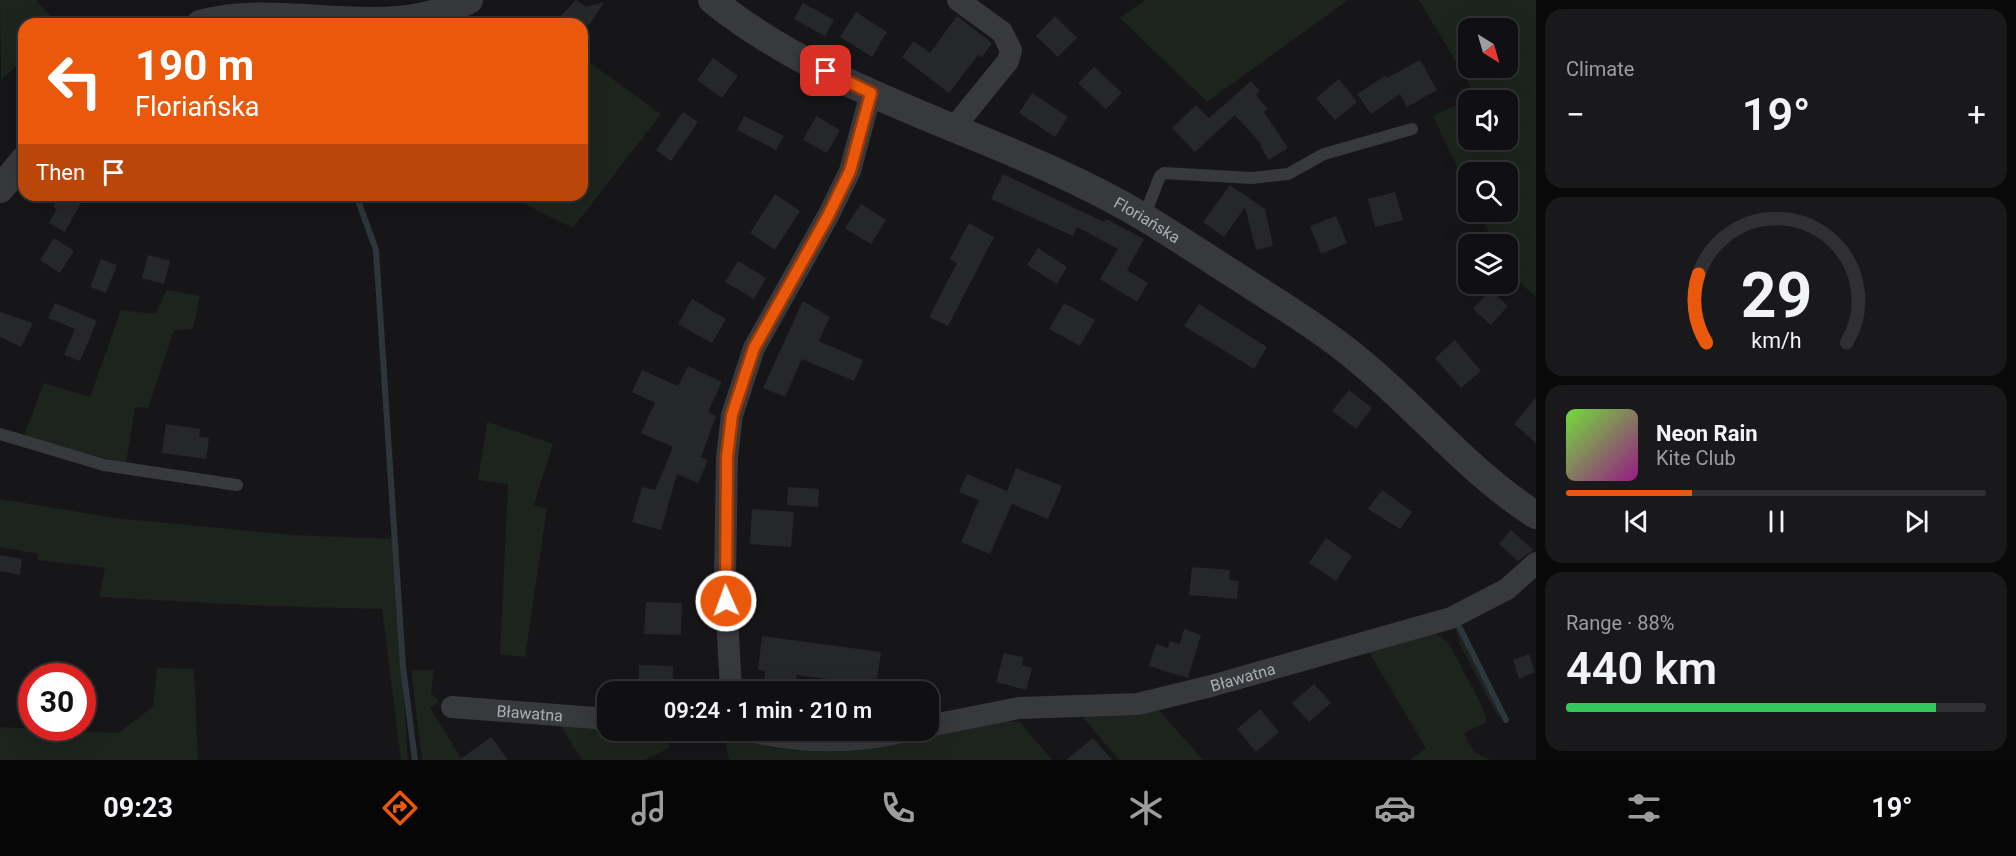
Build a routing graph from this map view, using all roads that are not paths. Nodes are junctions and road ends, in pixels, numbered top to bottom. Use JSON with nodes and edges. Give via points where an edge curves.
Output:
{"nodes":[{"id":1,"x":469,"y":0,"type":"edge"},
{"id":2,"x":712,"y":0,"type":"edge"},
{"id":3,"x":958,"y":0,"type":"edge"},
{"id":4,"x":242,"y":8,"type":"edge"},
{"id":5,"x":216,"y":18,"type":"edge"},
{"id":6,"x":318,"y":18,"type":"edge"},
{"id":7,"x":406,"y":18,"type":"edge"},
{"id":8,"x":871,"y":93,"type":"junction"},
{"id":9,"x":952,"y":129,"type":"junction"},
{"id":10,"x":1412,"y":129,"type":"dead end"},
{"id":11,"x":18,"y":167,"type":"edge"},
{"id":12,"x":0,"y":189,"type":"edge"},
{"id":13,"x":1144,"y":217,"type":"junction"},
{"id":14,"x":0,"y":434,"type":"edge"},
{"id":15,"x":237,"y":485,"type":"dead end"},
{"id":16,"x":1536,"y":515,"type":"edge"},
{"id":17,"x":1536,"y":563,"type":"edge"},
{"id":18,"x":730,"y":681,"type":"edge"},
{"id":19,"x":452,"y":707,"type":"dead end"},
{"id":20,"x":597,"y":718,"type":"edge"},
{"id":21,"x":939,"y":724,"type":"edge"}],
"edges":[{"from":1,"to":7,"type":"street","via":[[442,12]]},
{"from":2,"to":8,"type":"street","name":"Floriańska","via":[[772,41]]},
{"from":3,"to":9,"type":"street","via":[[1002,32],[1011,50],[1008,61]]},
{"from":4,"to":5,"type":"street"},
{"from":4,"to":6,"type":"street"},
{"from":8,"to":9,"type":"street","name":"Floriańska"},
{"from":8,"to":18,"type":"street","via":[[850,171],[754,348],[732,415],[727,457],[725,578]]},
{"from":9,"to":13,"type":"street","name":"Floriańska","via":[[1078,182]]},
{"from":10,"to":13,"type":"lane","via":[[1324,154],[1288,174],[1252,178],[1164,173]]},
{"from":11,"to":12,"type":"street"},
{"from":13,"to":16,"type":"street","name":"Floriańska","via":[[1340,345],[1483,474]]},
{"from":14,"to":15,"type":"lane","via":[[104,465]]},
{"from":17,"to":21,"type":"street","name":"Bławatna","via":[[1507,589],[1451,618],[1211,686],[1138,704],[1019,708]]},
{"from":19,"to":20,"type":"street","name":"Bławatna"}]}
